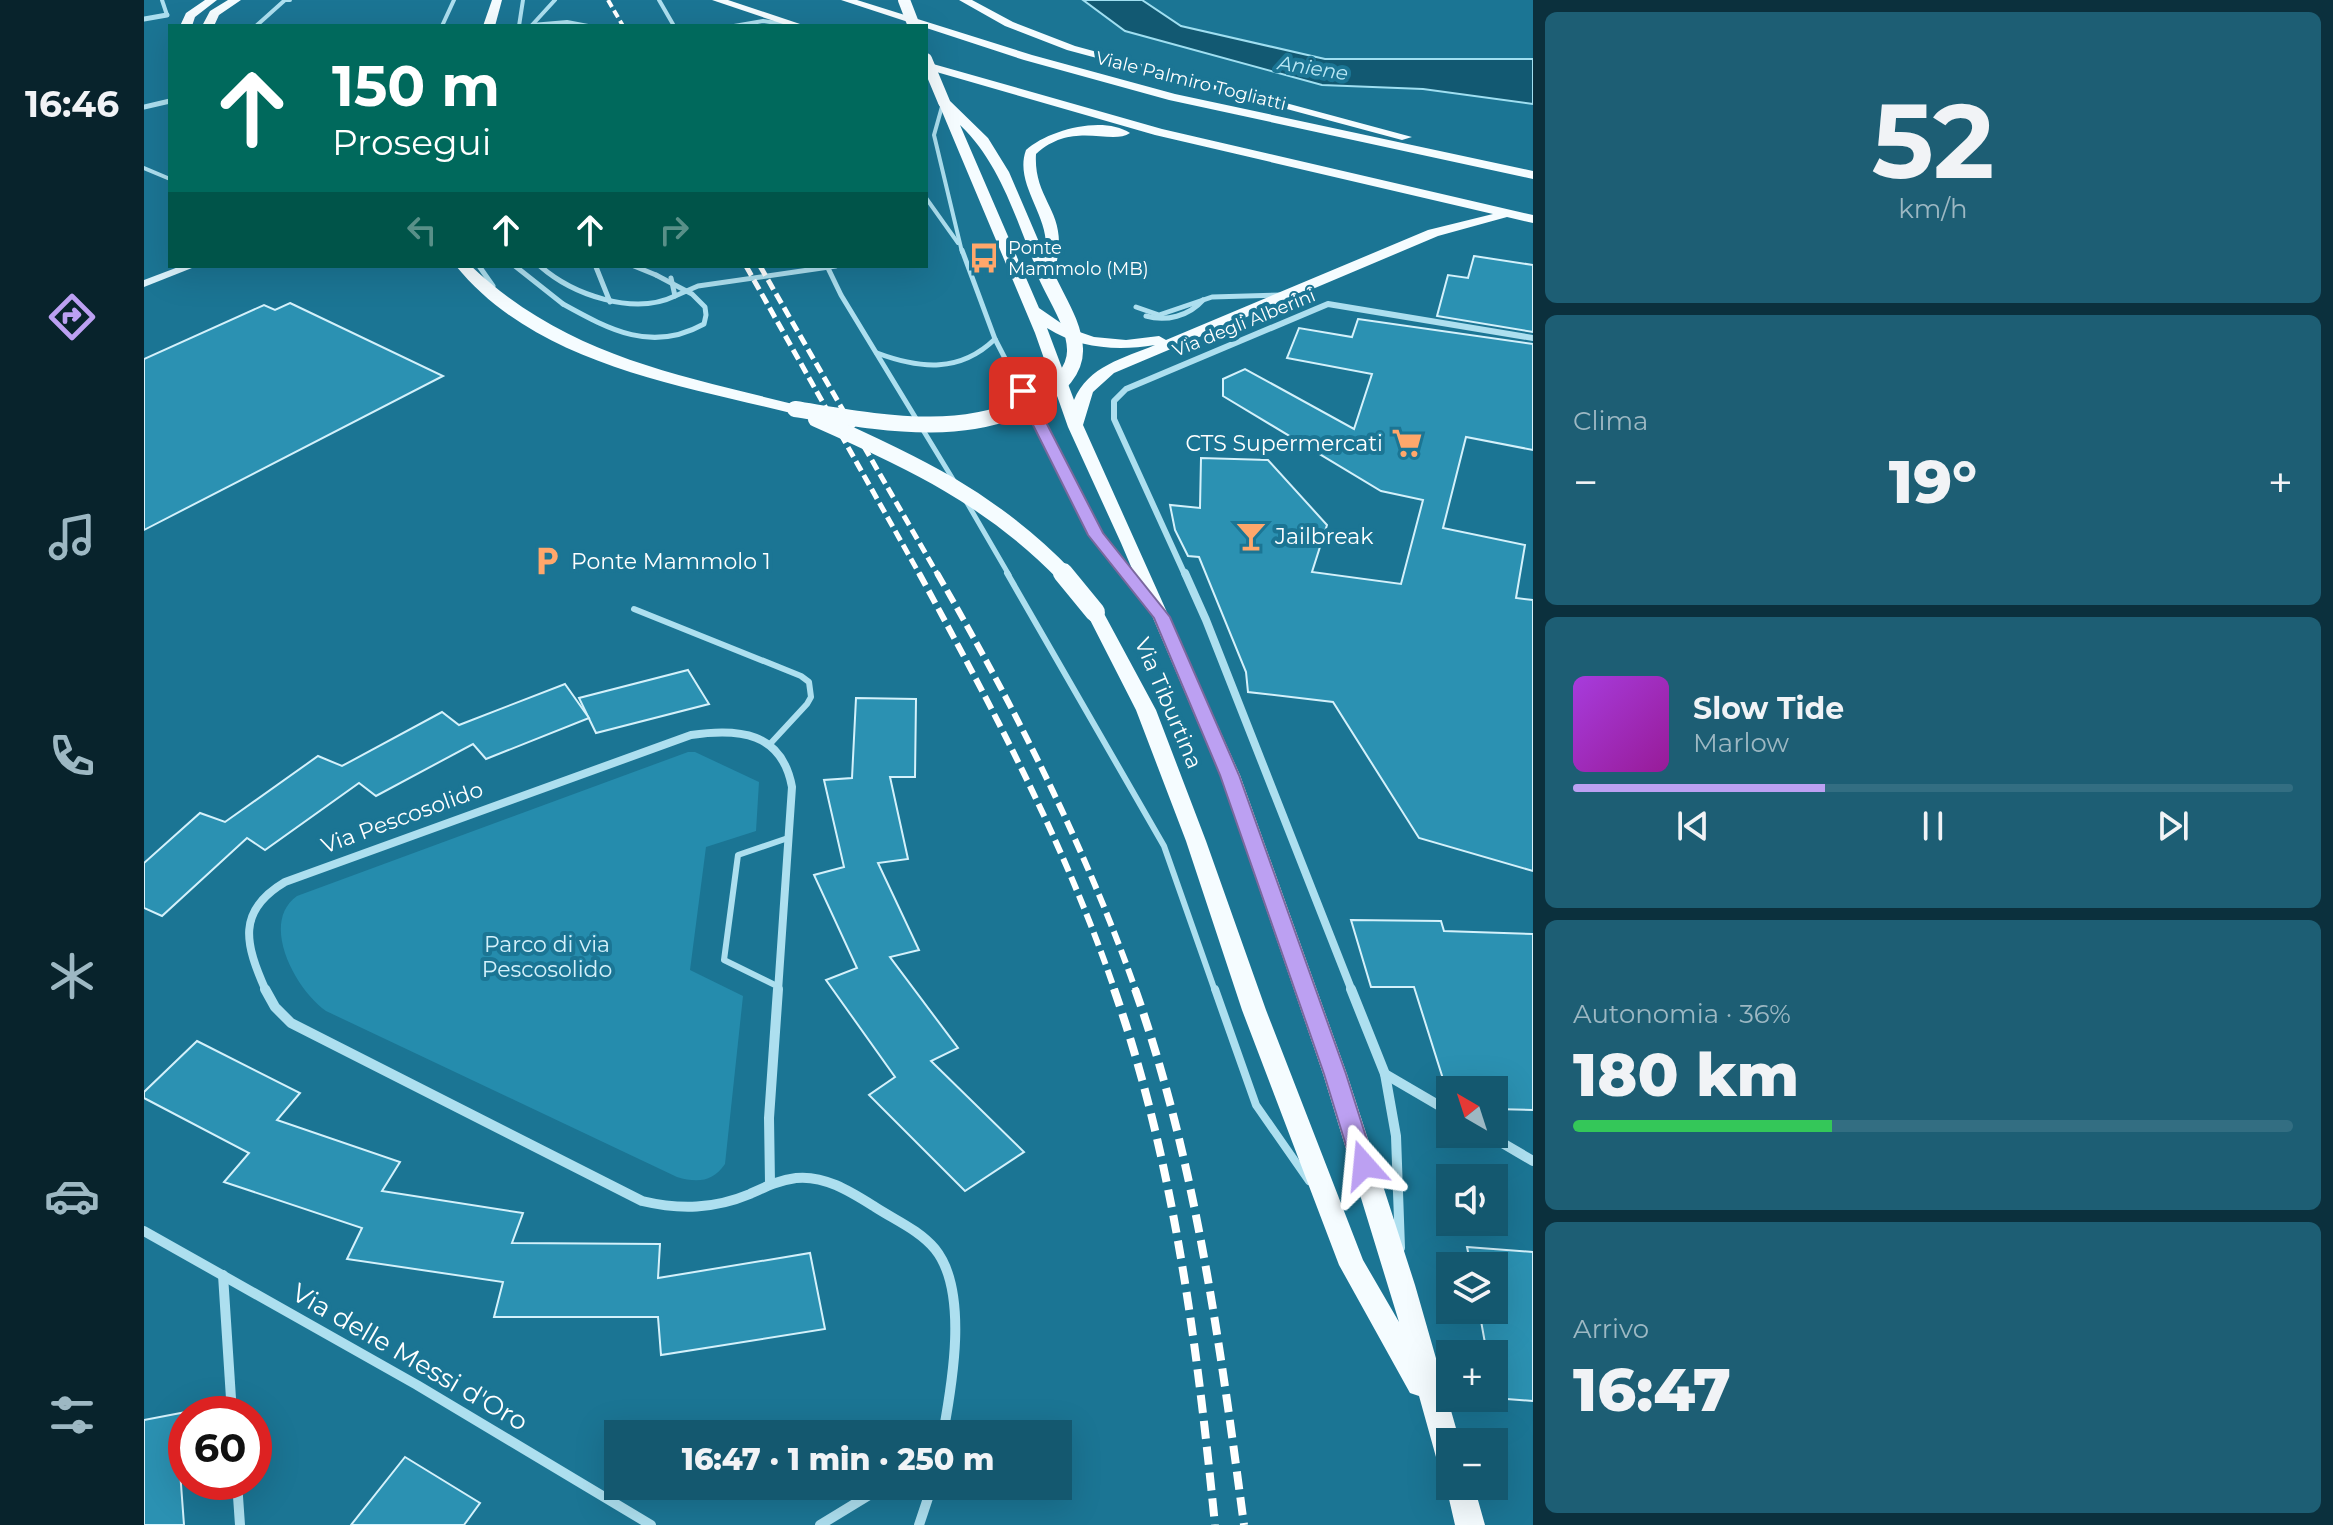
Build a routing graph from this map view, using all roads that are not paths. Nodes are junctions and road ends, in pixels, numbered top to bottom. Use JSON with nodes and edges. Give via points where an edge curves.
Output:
{"nodes":[{"id":1,"x":162,"y":0,"type":"edge"},
{"id":2,"x":212,"y":0,"type":"edge"},
{"id":3,"x":236,"y":0,"type":"edge"},
{"id":4,"x":286,"y":0,"type":"edge"},
{"id":5,"x":454,"y":0,"type":"edge"},
{"id":6,"x":497,"y":0,"type":"edge"},
{"id":7,"x":523,"y":0,"type":"edge"},
{"id":8,"x":555,"y":0,"type":"edge"},
{"id":9,"x":659,"y":0,"type":"edge"},
{"id":10,"x":717,"y":0,"type":"edge"},
{"id":11,"x":846,"y":0,"type":"edge"},
{"id":12,"x":904,"y":0,"type":"edge"},
{"id":13,"x":964,"y":0,"type":"edge"},
{"id":14,"x":167,"y":15,"type":"joint"},
{"id":15,"x":144,"y":19,"type":"edge"},
{"id":16,"x":490,"y":22,"type":"edge"},
{"id":17,"x":187,"y":24,"type":"edge"},
{"id":18,"x":209,"y":24,"type":"edge"},
{"id":19,"x":258,"y":24,"type":"edge"},
{"id":20,"x":443,"y":24,"type":"edge"},
{"id":21,"x":519,"y":24,"type":"edge"},
{"id":22,"x":533,"y":24,"type":"edge"},
{"id":23,"x":544,"y":24,"type":"edge"},
{"id":24,"x":578,"y":24,"type":"edge"},
{"id":25,"x":673,"y":24,"type":"edge"},
{"id":26,"x":746,"y":24,"type":"edge"},
{"id":27,"x":785,"y":24,"type":"edge"},
{"id":28,"x":793,"y":24,"type":"edge"},
{"id":29,"x":913,"y":24,"type":"edge"},
{"id":30,"x":922,"y":24,"type":"edge"},
{"id":31,"x":928,"y":26,"type":"edge"},
{"id":32,"x":928,"y":64,"type":"edge"},
{"id":33,"x":928,"y":66,"type":"edge"},
{"id":34,"x":168,"y":101,"type":"edge"},
{"id":35,"x":944,"y":102,"type":"junction"},
{"id":36,"x":144,"y":107,"type":"edge"},
{"id":37,"x":1296,"y":165,"type":"junction"},
{"id":38,"x":144,"y":168,"type":"edge"},
{"id":39,"x":1533,"y":175,"type":"edge"},
{"id":40,"x":168,"y":178,"type":"edge"},
{"id":41,"x":1424,"y":194,"type":"junction"},
{"id":42,"x":928,"y":201,"type":"edge"},
{"id":43,"x":1527,"y":218,"type":"edge"},
{"id":44,"x":1433,"y":233,"type":"junction"},
{"id":45,"x":960,"y":246,"type":"junction"},
{"id":46,"x":186,"y":268,"type":"edge"},
{"id":47,"x":465,"y":268,"type":"edge"},
{"id":48,"x":481,"y":268,"type":"edge"},
{"id":49,"x":518,"y":268,"type":"edge"},
{"id":50,"x":543,"y":268,"type":"edge"},
{"id":51,"x":596,"y":268,"type":"edge"},
{"id":52,"x":639,"y":268,"type":"edge"},
{"id":53,"x":653,"y":268,"type":"edge"},
{"id":54,"x":820,"y":268,"type":"edge"},
{"id":55,"x":828,"y":268,"type":"edge"},
{"id":56,"x":656,"y":275,"type":"junction"},
{"id":57,"x":1046,"y":275,"type":"junction"},
{"id":58,"x":671,"y":278,"type":"dead end"},
{"id":59,"x":144,"y":284,"type":"edge"},
{"id":60,"x":1282,"y":295,"type":"junction"},
{"id":61,"x":675,"y":296,"type":"junction"},
{"id":62,"x":610,"y":302,"type":"junction"},
{"id":63,"x":1031,"y":307,"type":"junction"},
{"id":64,"x":1136,"y":307,"type":"dead end"},
{"id":65,"x":515,"y":311,"type":"junction"},
{"id":66,"x":1205,"y":327,"type":"junction"},
{"id":67,"x":1533,"y":338,"type":"edge"},
{"id":68,"x":995,"y":339,"type":"junction"},
{"id":69,"x":877,"y":353,"type":"junction"},
{"id":70,"x":1114,"y":399,"type":"joint"},
{"id":71,"x":795,"y":409,"type":"junction"},
{"id":72,"x":1076,"y":427,"type":"junction"},
{"id":73,"x":634,"y":609,"type":"dead end"},
{"id":74,"x":1161,"y":617,"type":"junction"},
{"id":75,"x":770,"y":744,"type":"junction"},
{"id":76,"x":788,"y":838,"type":"junction"},
{"id":77,"x":777,"y":986,"type":"junction"},
{"id":78,"x":1385,"y":1074,"type":"junction"},
{"id":79,"x":1436,"y":1104,"type":"edge"},
{"id":80,"x":1508,"y":1146,"type":"edge"},
{"id":81,"x":1533,"y":1161,"type":"edge"},
{"id":82,"x":770,"y":1183,"type":"junction"},
{"id":83,"x":1328,"y":1205,"type":"junction"},
{"id":84,"x":144,"y":1231,"type":"edge"},
{"id":85,"x":223,"y":1275,"type":"junction"},
{"id":86,"x":1402,"y":1285,"type":"junction"},
{"id":87,"x":231,"y":1396,"type":"edge"},
{"id":88,"x":1434,"y":1408,"type":"junction"},
{"id":89,"x":946,"y":1420,"type":"edge"},
{"id":90,"x":1441,"y":1428,"type":"edge"},
{"id":91,"x":238,"y":1500,"type":"edge"},
{"id":92,"x":861,"y":1500,"type":"edge"},
{"id":93,"x":927,"y":1500,"type":"edge"},
{"id":94,"x":1464,"y":1500,"type":"edge"},
{"id":95,"x":240,"y":1525,"type":"edge"},
{"id":96,"x":651,"y":1525,"type":"edge"},
{"id":97,"x":820,"y":1525,"type":"edge"},
{"id":98,"x":919,"y":1525,"type":"edge"},
{"id":99,"x":1470,"y":1525,"type":"edge"}],
"edges":[{"from":1,"to":14,"type":"lane"},
{"from":2,"to":17,"type":"main road","via":[[190,15]]},
{"from":3,"to":18,"type":"main road","via":[[214,13]]},
{"from":4,"to":19,"type":"lane"},
{"from":5,"to":20,"type":"lane"},
{"from":6,"to":16,"type":"main road"},
{"from":7,"to":21,"type":"lane"},
{"from":8,"to":22,"type":"lane"},
{"from":9,"to":25,"type":"lane"},
{"from":10,"to":28,"type":"main road"},
{"from":11,"to":30,"type":"main road","name":"Viale Palmiro Togliatti"},
{"from":12,"to":29,"type":"main road","bridge":true},
{"from":13,"to":39,"type":"main road","via":[[1071,48]]},
{"from":14,"to":15,"type":"street"},
{"from":23,"to":24,"type":"lane"},
{"from":26,"to":27,"type":"lane"},
{"from":31,"to":39,"type":"main road","name":"Viale Palmiro Togliatti","via":[[1165,94]]},
{"from":32,"to":35,"type":"main road","name":"Via Tiburtina","bridge":true},
{"from":33,"to":37,"type":"main road","via":[[1149,130]]},
{"from":34,"to":36,"type":"street"},
{"from":35,"to":45,"type":"lane","via":[[934,135]]},
{"from":35,"to":57,"type":"main road","via":[[984,141],[1003,172]]},
{"from":35,"to":63,"type":"main road","name":"Via Tiburtina"},
{"from":37,"to":41,"type":"main road"},
{"from":37,"to":57,"type":"main road","via":[[1121,133],[1074,132],[1047,140],[1030,153],[1029,167],[1054,240]]},
{"from":38,"to":40,"type":"lane"},
{"from":41,"to":43,"type":"main road"},
{"from":41,"to":44,"type":"main road","via":[[1443,213]]},
{"from":42,"to":45,"type":"lane"},
{"from":43,"to":44,"type":"main road","via":[[1481,219]]},
{"from":44,"to":60,"type":"main road"},
{"from":45,"to":68,"type":"lane"},
{"from":46,"to":59,"type":"street"},
{"from":47,"to":65,"type":"main road","name":"Via Tiburtina"},
{"from":48,"to":65,"type":"lane"},
{"from":49,"to":56,"type":"lane","bridge":true,"via":[[563,304],[637,337],[674,338],[704,324],[704,304]]},
{"from":50,"to":62,"type":"lane"},
{"from":51,"to":62,"type":"lane"},
{"from":52,"to":56,"type":"lane"},
{"from":53,"to":56,"type":"lane"},
{"from":54,"to":61,"type":"lane","via":[[698,286]]},
{"from":55,"to":69,"type":"lane"},
{"from":57,"to":71,"type":"main road","bridge":true,"via":[[1075,350],[1066,377],[1039,400],[995,417],[930,425]]},
{"from":58,"to":61,"type":"lane"},
{"from":60,"to":64,"type":"lane","via":[[1203,300],[1163,321]]},
{"from":60,"to":66,"type":"main road"},
{"from":61,"to":62,"type":"lane","via":[[646,306]]},
{"from":63,"to":66,"type":"main road","via":[[1057,331],[1101,343],[1143,343]]},
{"from":63,"to":72,"type":"main road","name":"Via Tiburtina"},
{"from":65,"to":71,"type":"main road","name":"Via Tiburtina","via":[[601,355]]},
{"from":66,"to":72,"type":"main road","via":[[1097,377],[1081,395]]},
{"from":67,"to":70,"type":"street","name":"Via degli Alberini","via":[[1328,304],[1138,382]]},
{"from":68,"to":69,"type":"lane","via":[[976,358],[945,366],[908,364]]},
{"from":68,"to":74,"type":"lane","via":[[1096,535]]},
{"from":69,"to":83,"type":"lane","via":[[1164,846],[1256,1105]]},
{"from":70,"to":78,"type":"street","name":"Via Tiburtina","via":[[1114,419],[1206,620]]},
{"from":71,"to":83,"type":"main road","name":"Via Tiburtina","bridge":true,"via":[[946,479],[990,506],[1048,555],[1095,612],[1146,710]]},
{"from":72,"to":74,"type":"main road","name":"Via Tiburtina"},
{"from":73,"to":75,"type":"lane","via":[[809,682],[807,704]]},
{"from":74,"to":86,"type":"main road","name":"Via Tiburtina","via":[[1235,790]]},
{"from":75,"to":76,"type":"street","via":[[791,773]]},
{"from":75,"to":82,"type":"street","name":"Via Pescosolido","via":[[740,733],[711,731],[592,769],[285,882],[257,903],[249,917],[263,990],[291,1023],[642,1201],[683,1210],[702,1208]]},
{"from":76,"to":77,"type":"street"},
{"from":76,"to":77,"type":"lane","via":[[738,855],[724,960]]},
{"from":77,"to":82,"type":"street"},
{"from":78,"to":79,"type":"street"},
{"from":78,"to":86,"type":"street","name":"Via Tiburtina","via":[[1396,1136]]},
{"from":80,"to":81,"type":"street"},
{"from":82,"to":89,"type":"street","name":"Via Pescosolido","via":[[827,1181],[927,1240],[938,1252],[954,1319]]},
{"from":83,"to":88,"type":"main road","name":"Via Tiburtina","via":[[1352,1265]]},
{"from":84,"to":85,"type":"street","name":"Via delle Messi d'Oro"},
{"from":85,"to":87,"type":"street"},
{"from":85,"to":96,"type":"street","name":"Via delle Messi d'Oro"},
{"from":86,"to":88,"type":"main road","name":"Via Tiburtina"},
{"from":88,"to":90,"type":"main road","name":"Via Tiburtina"},
{"from":91,"to":95,"type":"street"},
{"from":92,"to":97,"type":"street"},
{"from":93,"to":98,"type":"street"},
{"from":94,"to":99,"type":"main road"}]}
